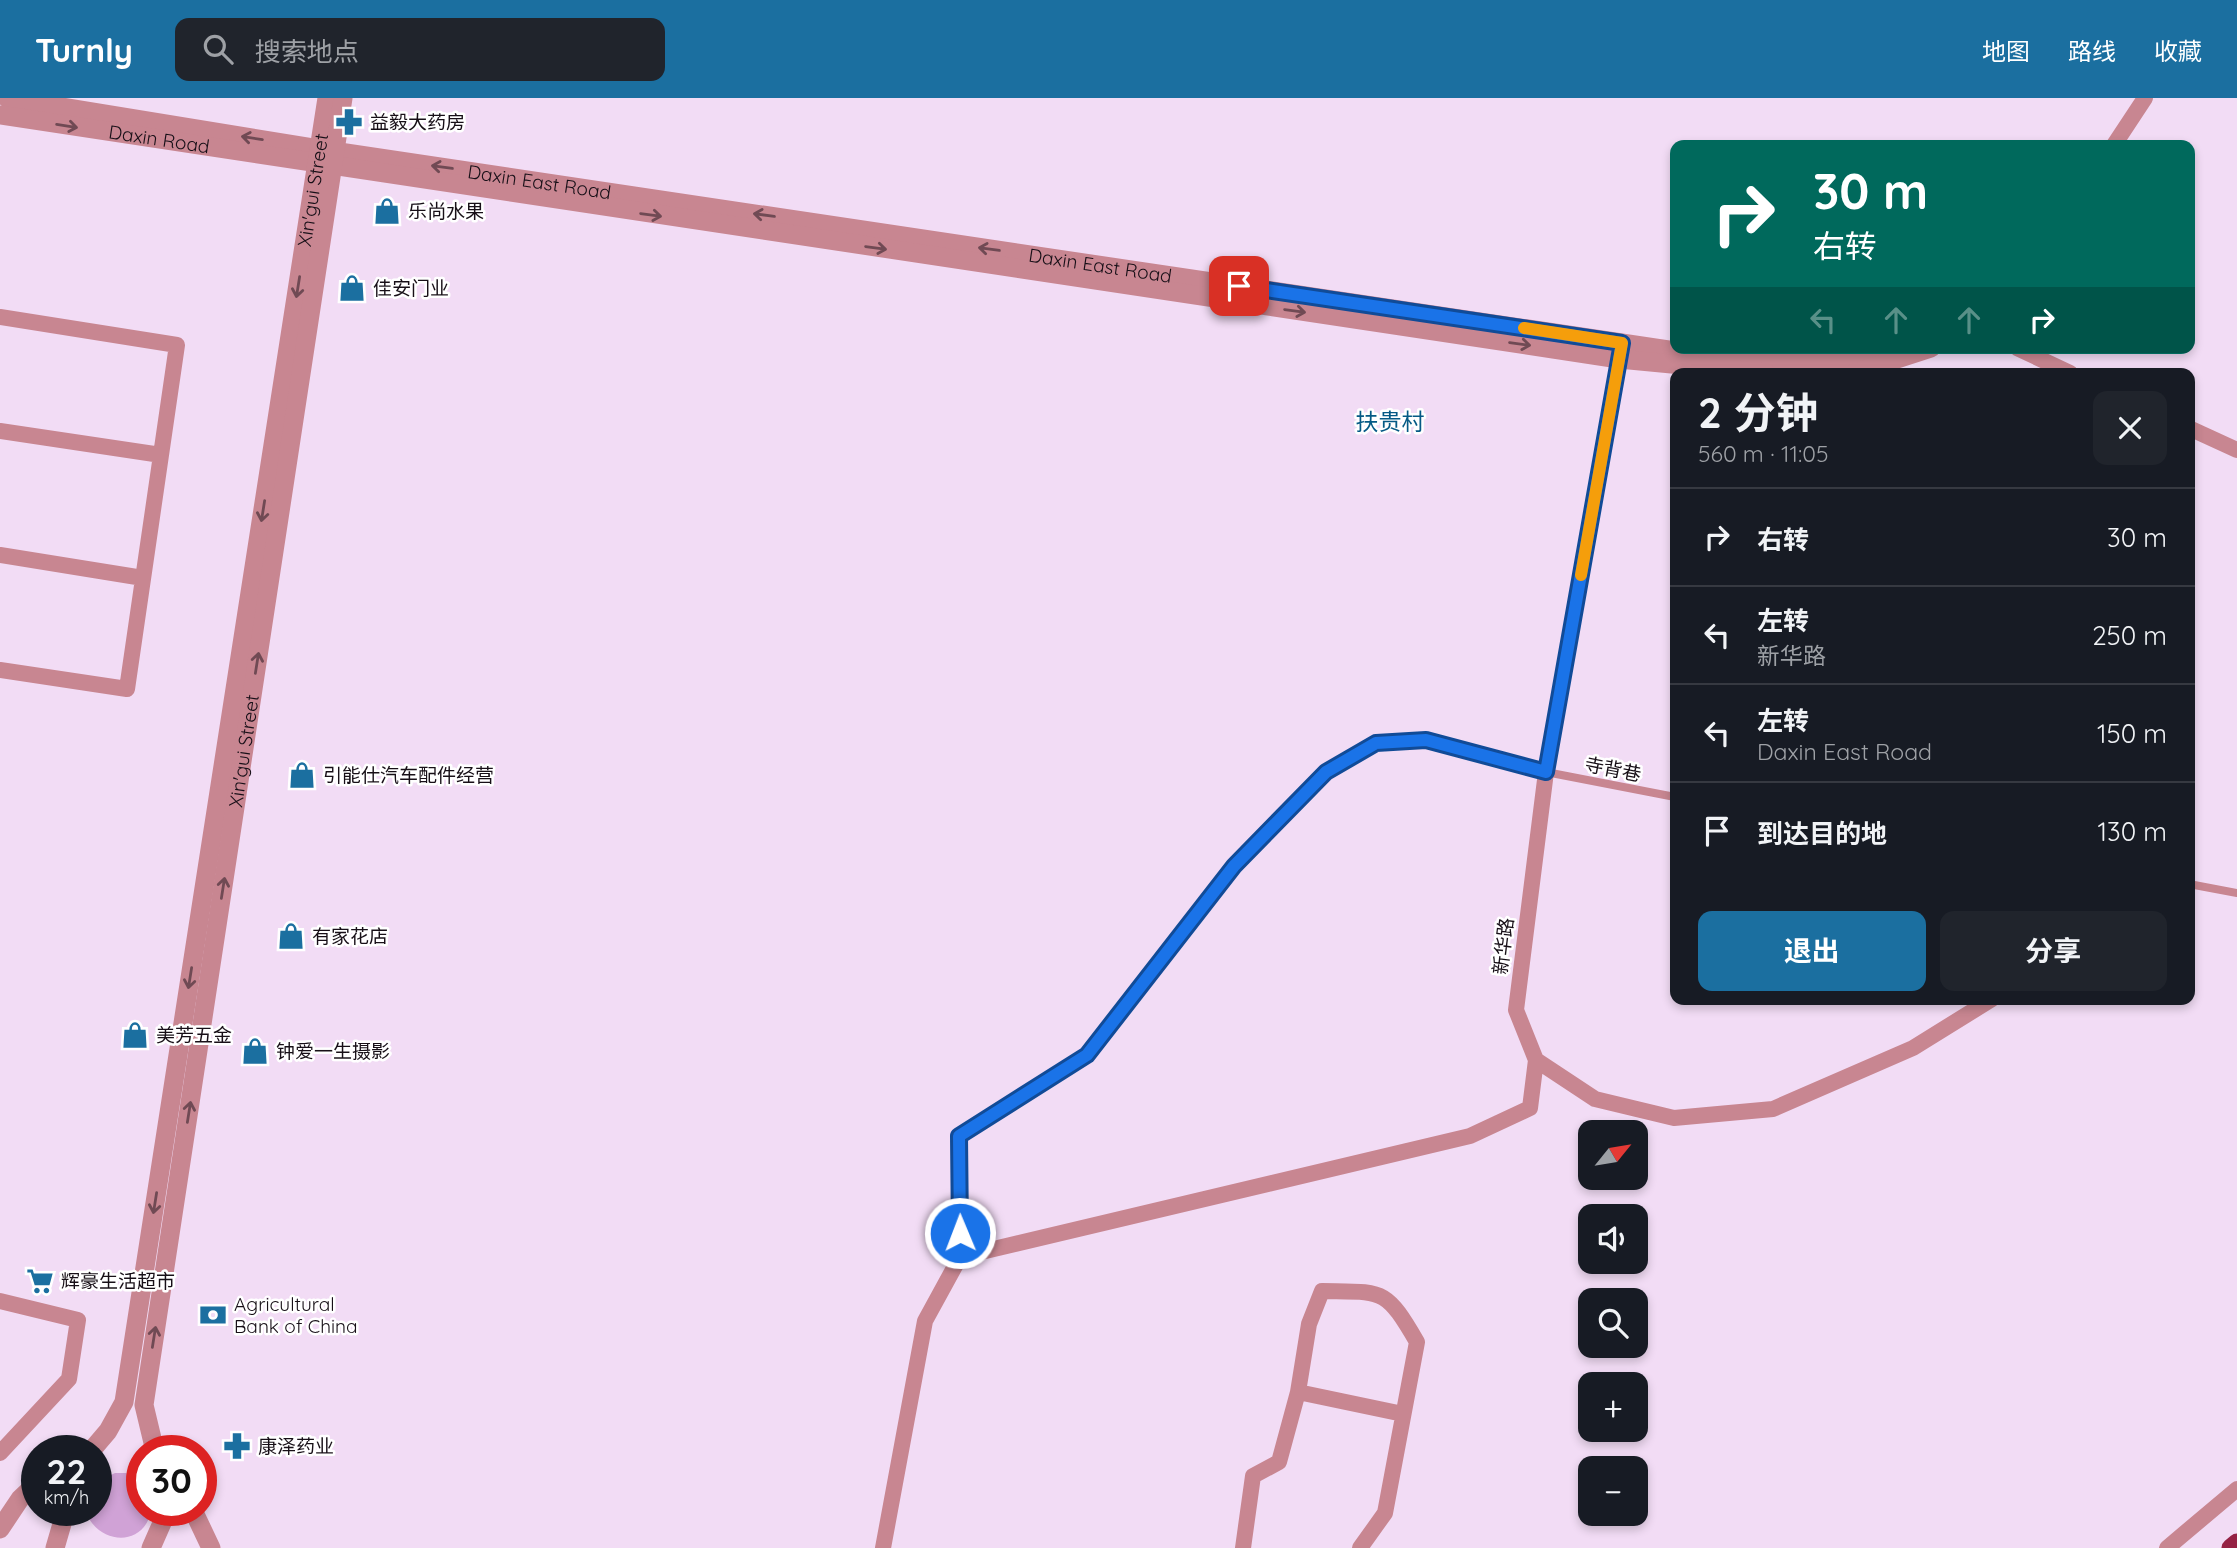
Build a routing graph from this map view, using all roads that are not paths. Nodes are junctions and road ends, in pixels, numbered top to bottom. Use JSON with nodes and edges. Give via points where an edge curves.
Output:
{"nodes":[{"id":1,"x":7,"y":98,"type":"edge"},
{"id":2,"x":327,"y":98,"type":"edge"},
{"id":3,"x":343,"y":98,"type":"edge"},
{"id":4,"x":2145,"y":98,"type":"edge"},
{"id":5,"x":0,"y":115,"type":"edge"},
{"id":6,"x":2117,"y":140,"type":"edge"},
{"id":7,"x":326,"y":158,"type":"junction"},
{"id":8,"x":0,"y":317,"type":"edge"},
{"id":9,"x":1621,"y":351,"type":"junction"},
{"id":10,"x":1670,"y":352,"type":"edge"},
{"id":11,"x":1710,"y":354,"type":"edge"},
{"id":12,"x":1862,"y":354,"type":"edge"},
{"id":13,"x":1913,"y":354,"type":"edge"},
{"id":14,"x":2030,"y":354,"type":"edge"},
{"id":15,"x":1733,"y":368,"type":"edge"},
{"id":16,"x":1869,"y":368,"type":"edge"},
{"id":17,"x":2059,"y":368,"type":"edge"},
{"id":18,"x":0,"y":431,"type":"edge"},
{"id":19,"x":2195,"y":431,"type":"edge"},
{"id":20,"x":2237,"y":450,"type":"edge"},
{"id":21,"x":160,"y":455,"type":"junction"},
{"id":22,"x":0,"y":555,"type":"edge"},
{"id":23,"x":143,"y":579,"type":"junction"},
{"id":24,"x":0,"y":670,"type":"edge"},
{"id":25,"x":1546,"y":772,"type":"junction"},
{"id":26,"x":1670,"y":796,"type":"edge"},
{"id":27,"x":2195,"y":885,"type":"edge"},
{"id":28,"x":2237,"y":894,"type":"edge"},
{"id":29,"x":1982,"y":1005,"type":"edge"},
{"id":30,"x":1536,"y":1060,"type":"junction"},
{"id":31,"x":960,"y":1257,"type":"junction"},
{"id":32,"x":0,"y":1301,"type":"edge"},
{"id":33,"x":1298,"y":1392,"type":"junction"},
{"id":34,"x":1403,"y":1415,"type":"junction"},
{"id":35,"x":105,"y":1435,"type":"edge"},
{"id":36,"x":152,"y":1435,"type":"edge"},
{"id":37,"x":0,"y":1453,"type":"edge"},
{"id":38,"x":2237,"y":1489,"type":"edge"},
{"id":39,"x":21,"y":1498,"type":"edge"},
{"id":40,"x":61,"y":1526,"type":"edge"},
{"id":41,"x":161,"y":1526,"type":"edge"},
{"id":42,"x":201,"y":1526,"type":"edge"},
{"id":43,"x":0,"y":1530,"type":"edge"},
{"id":44,"x":2237,"y":1543,"type":"edge"},
{"id":45,"x":55,"y":1548,"type":"edge"},
{"id":46,"x":151,"y":1548,"type":"edge"},
{"id":47,"x":211,"y":1548,"type":"edge"},
{"id":48,"x":883,"y":1548,"type":"edge"},
{"id":49,"x":1243,"y":1548,"type":"edge"},
{"id":50,"x":1360,"y":1548,"type":"edge"},
{"id":51,"x":2167,"y":1548,"type":"edge"},
{"id":52,"x":2231,"y":1548,"type":"edge"}],
"edges":[{"from":7,"to":1,"type":"street","name":"Daxin Road","one_way":true},
{"from":2,"to":7,"type":"street","name":"Xin'gui Street"},
{"from":3,"to":7,"type":"street","name":"Xin'gui Street"},
{"from":4,"to":6,"type":"street"},
{"from":5,"to":7,"type":"street","name":"Daxin Road","one_way":true},
{"from":7,"to":9,"type":"street","name":"Daxin East Road"},
{"from":7,"to":35,"type":"street","name":"Xin'gui Street","one_way":true,"via":[[124,1402]]},
{"from":36,"to":7,"type":"street","one_way":true,"via":[[144,1405]]},
{"from":8,"to":21,"type":"street","via":[[177,345]]},
{"from":9,"to":10,"type":"street","name":"Daxin East Road"},
{"from":9,"to":15,"type":"street","name":"Daxin East Road"},
{"from":9,"to":25,"type":"street","name":"新华路"},
{"from":11,"to":12,"type":"street","name":"Daxin East Road","via":[[1834,363]]},
{"from":13,"to":16,"type":"street"},
{"from":14,"to":17,"type":"street"},
{"from":18,"to":21,"type":"street"},
{"from":19,"to":20,"type":"street"},
{"from":21,"to":23,"type":"street"},
{"from":22,"to":23,"type":"street"},
{"from":23,"to":24,"type":"street","via":[[127,689]]},
{"from":25,"to":26,"type":"lane","name":"寺背巷"},
{"from":25,"to":30,"type":"street","name":"新华路","via":[[1516,1010]]},
{"from":25,"to":31,"type":"street","via":[[1426,740],[1376,743],[1326,772],[1234,866],[1087,1055],[959,1136]]},
{"from":27,"to":28,"type":"lane"},
{"from":29,"to":30,"type":"street","via":[[1913,1048],[1773,1110],[1674,1118],[1595,1099]]},
{"from":30,"to":31,"type":"street","via":[[1530,1108],[1470,1136]]},
{"from":31,"to":48,"type":"street","via":[[925,1321]]},
{"from":32,"to":37,"type":"street","via":[[78,1320],[69,1379]]},
{"from":33,"to":34,"type":"street"},
{"from":33,"to":34,"type":"street","via":[[1309,1324],[1322,1291],[1373,1292],[1396,1306],[1417,1342]]},
{"from":33,"to":49,"type":"street","via":[[1279,1462],[1253,1476]]},
{"from":34,"to":50,"type":"street","via":[[1385,1513]]},
{"from":38,"to":51,"type":"street"},
{"from":39,"to":43,"type":"street"},
{"from":40,"to":45,"type":"street"},
{"from":41,"to":46,"type":"street"},
{"from":42,"to":47,"type":"street"},
{"from":44,"to":52,"type":"highway"}]}
